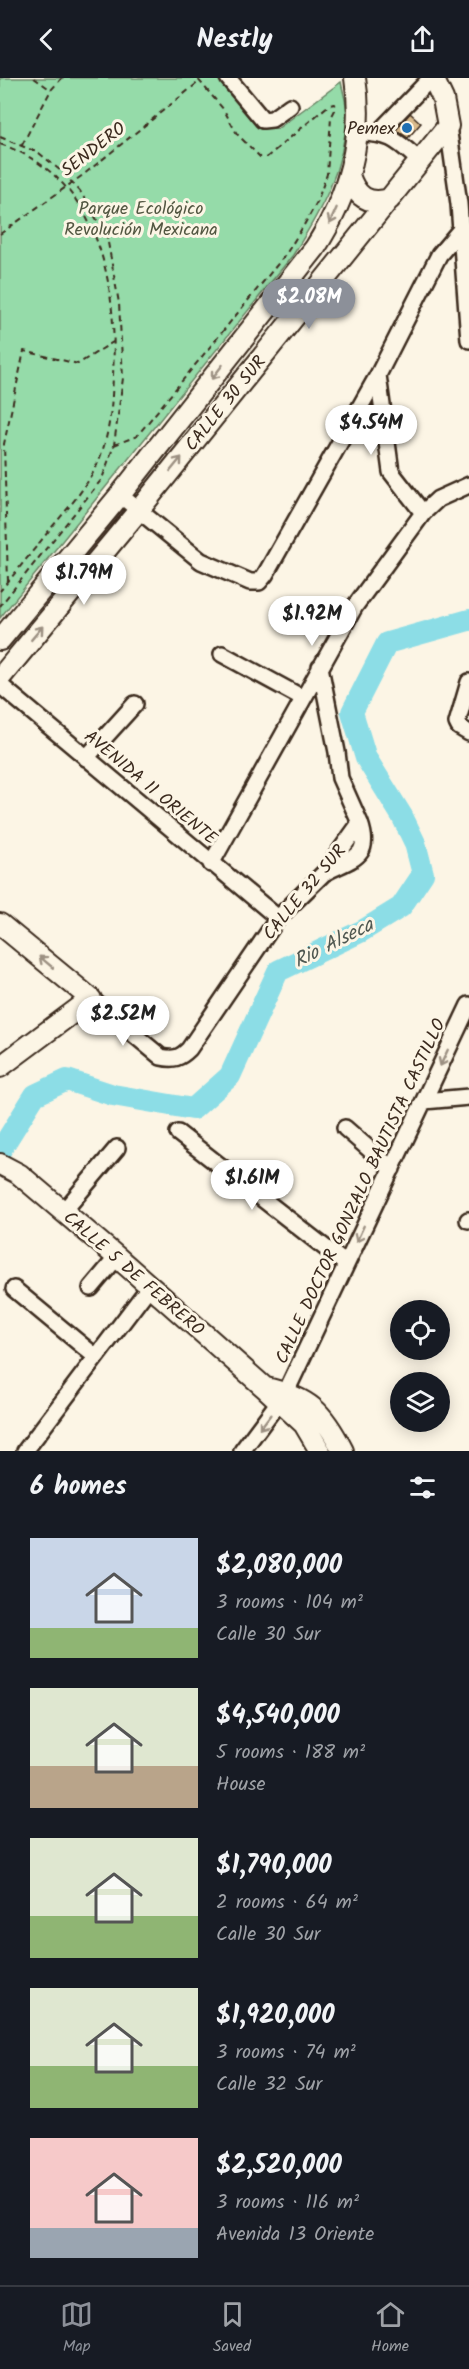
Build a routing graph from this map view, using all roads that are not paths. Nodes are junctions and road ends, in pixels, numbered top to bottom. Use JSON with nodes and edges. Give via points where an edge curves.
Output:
{"nodes":[{"id":1,"x":228,"y":78,"type":"edge"},
{"id":2,"x":355,"y":78,"type":"edge"},
{"id":3,"x":432,"y":78,"type":"edge"},
{"id":4,"x":447,"y":78,"type":"edge"},
{"id":5,"x":444,"y":99,"type":"junction"},
{"id":6,"x":290,"y":106,"type":"dead end"},
{"id":7,"x":448,"y":126,"type":"junction"},
{"id":8,"x":358,"y":133,"type":"junction"},
{"id":9,"x":378,"y":133,"type":"junction"},
{"id":10,"x":420,"y":162,"type":"junction"},
{"id":11,"x":350,"y":175,"type":"junction"},
{"id":12,"x":469,"y":185,"type":"edge"},
{"id":13,"x":390,"y":199,"type":"junction"},
{"id":14,"x":459,"y":204,"type":"junction"},
{"id":15,"x":461,"y":230,"type":"junction"},
{"id":16,"x":466,"y":267,"type":"edge"},
{"id":17,"x":469,"y":340,"type":"edge"},
{"id":18,"x":378,"y":375,"type":"junction"},
{"id":19,"x":469,"y":485,"type":"edge"},
{"id":20,"x":120,"y":495,"type":"junction"},
{"id":21,"x":139,"y":510,"type":"junction"},
{"id":22,"x":423,"y":513,"type":"junction"},
{"id":23,"x":0,"y":640,"type":"edge"},
{"id":24,"x":222,"y":654,"type":"dead end"},
{"id":25,"x":320,"y":667,"type":"junction"},
{"id":26,"x":0,"y":678,"type":"edge"},
{"id":27,"x":469,"y":682,"type":"edge"},
{"id":28,"x":0,"y":685,"type":"edge"},
{"id":29,"x":303,"y":698,"type":"junction"},
{"id":30,"x":135,"y":704,"type":"dead end"},
{"id":31,"x":469,"y":733,"type":"edge"},
{"id":32,"x":86,"y":758,"type":"junction"},
{"id":33,"x":211,"y":864,"type":"junction"},
{"id":34,"x":278,"y":918,"type":"junction"},
{"id":35,"x":0,"y":924,"type":"edge"},
{"id":36,"x":91,"y":999,"type":"junction"},
{"id":37,"x":469,"y":1005,"type":"edge"},
{"id":38,"x":0,"y":1067,"type":"edge"},
{"id":39,"x":469,"y":1097,"type":"edge"},
{"id":40,"x":424,"y":1101,"type":"junction"},
{"id":41,"x":345,"y":1128,"type":"dead end"},
{"id":42,"x":177,"y":1133,"type":"dead end"},
{"id":43,"x":117,"y":1148,"type":"dead end"},
{"id":44,"x":0,"y":1164,"type":"edge"},
{"id":45,"x":392,"y":1169,"type":"junction"},
{"id":46,"x":63,"y":1212,"type":"junction"},
{"id":47,"x":117,"y":1257,"type":"junction"},
{"id":48,"x":346,"y":1264,"type":"junction"},
{"id":49,"x":150,"y":1286,"type":"junction"},
{"id":50,"x":91,"y":1288,"type":"dead end"},
{"id":51,"x":14,"y":1289,"type":"dead end"},
{"id":52,"x":96,"y":1357,"type":"junction"},
{"id":53,"x":283,"y":1397,"type":"junction"},
{"id":54,"x":25,"y":1451,"type":"edge"},
{"id":55,"x":243,"y":1451,"type":"edge"},
{"id":56,"x":320,"y":1451,"type":"edge"},
{"id":57,"x":343,"y":1451,"type":"edge"}],
"edges":[{"from":1,"to":6,"type":"street","via":[[264,120]]},
{"from":2,"to":8,"type":"main road","name":"CALLE 30 SUR"},
{"from":3,"to":5,"type":"main road"},
{"from":3,"to":9,"type":"street"},
{"from":4,"to":5,"type":"street"},
{"from":5,"to":7,"type":"main road"},
{"from":7,"to":10,"type":"main road","name":"CALLE 30 SUR"},
{"from":7,"to":14,"type":"street"},
{"from":8,"to":9,"type":"street"},
{"from":8,"to":11,"type":"main road","name":"CALLE 30 SUR"},
{"from":9,"to":10,"type":"street","via":[[396,141]]},
{"from":10,"to":13,"type":"main road","name":"CALLE 30 SUR"},
{"from":11,"to":13,"type":"main road","via":[[362,198],[372,202]]},
{"from":11,"to":20,"type":"main road","name":"CALLE 30 SUR","one_way":true,"via":[[315,248]]},
{"from":12,"to":14,"type":"street"},
{"from":21,"to":13,"type":"main road","name":"CALLE 30 SUR","one_way":true},
{"from":14,"to":15,"type":"street"},
{"from":15,"to":16,"type":"street"},
{"from":15,"to":18,"type":"street","via":[[440,255]]},
{"from":16,"to":17,"type":"street"},
{"from":18,"to":21,"type":"street","via":[[259,582],[250,582],[201,561]]},
{"from":18,"to":22,"type":"street","via":[[391,472]]},
{"from":19,"to":22,"type":"street","via":[[438,499]]},
{"from":20,"to":21,"type":"street"},
{"from":20,"to":23,"type":"main road","name":"CALLE 30 SUR"},
{"from":26,"to":21,"type":"main road","name":"CALLE 30 SUR","one_way":true},
{"from":22,"to":25,"type":"street","via":[[355,606]]},
{"from":24,"to":29,"type":"street"},
{"from":25,"to":29,"type":"street"},
{"from":25,"to":34,"type":"street","name":"CALLE 32 SUR","via":[[340,778],[360,822],[324,873]]},
{"from":27,"to":31,"type":"street","via":[[457,723]]},
{"from":28,"to":32,"type":"street","name":"AVENIDA 11 ORIENTE"},
{"from":29,"to":33,"type":"street"},
{"from":30,"to":32,"type":"street"},
{"from":32,"to":33,"type":"street","name":"AVENIDA 11 ORIENTE"},
{"from":33,"to":34,"type":"street","name":"AVENIDA 11 ORIENTE"},
{"from":34,"to":36,"type":"street","name":"CALLE 32 SUR","via":[[181,1056],[161,1057]]},
{"from":36,"to":35,"type":"main road","one_way":true},
{"from":36,"to":38,"type":"main road"},
{"from":37,"to":40,"type":"street","name":"CALLE DOCTOR GONZALO BAUTISTA CASTILLO","one_way":true},
{"from":39,"to":40,"type":"street"},
{"from":40,"to":45,"type":"street","name":"CALLE DOCTOR GONZALO BAUTISTA CASTILLO"},
{"from":41,"to":45,"type":"street"},
{"from":42,"to":48,"type":"street"},
{"from":43,"to":46,"type":"street"},
{"from":44,"to":46,"type":"main road","name":"CALLE 5 DE FEBRERO","via":[[19,1174]]},
{"from":45,"to":48,"type":"street","name":"CALLE DOCTOR GONZALO BAUTISTA CASTILLO","one_way":true},
{"from":46,"to":47,"type":"main road","name":"CALLE 5 DE FEBRERO"},
{"from":47,"to":49,"type":"main road","name":"CALLE 5 DE FEBRERO"},
{"from":47,"to":50,"type":"street"},
{"from":48,"to":53,"type":"street","name":"CALLE DOCTOR GONZALO BAUTISTA CASTILLO"},
{"from":49,"to":52,"type":"street"},
{"from":49,"to":53,"type":"main road","name":"CALLE 5 DE FEBRERO","via":[[264,1387]]},
{"from":51,"to":52,"type":"street"},
{"from":52,"to":54,"type":"street"},
{"from":53,"to":55,"type":"street","name":"CALLE DOCTOR GONZALO BAUTISTA CASTILLO","one_way":true},
{"from":53,"to":56,"type":"main road"},
{"from":53,"to":57,"type":"main road","via":[[320,1413]]}]}
